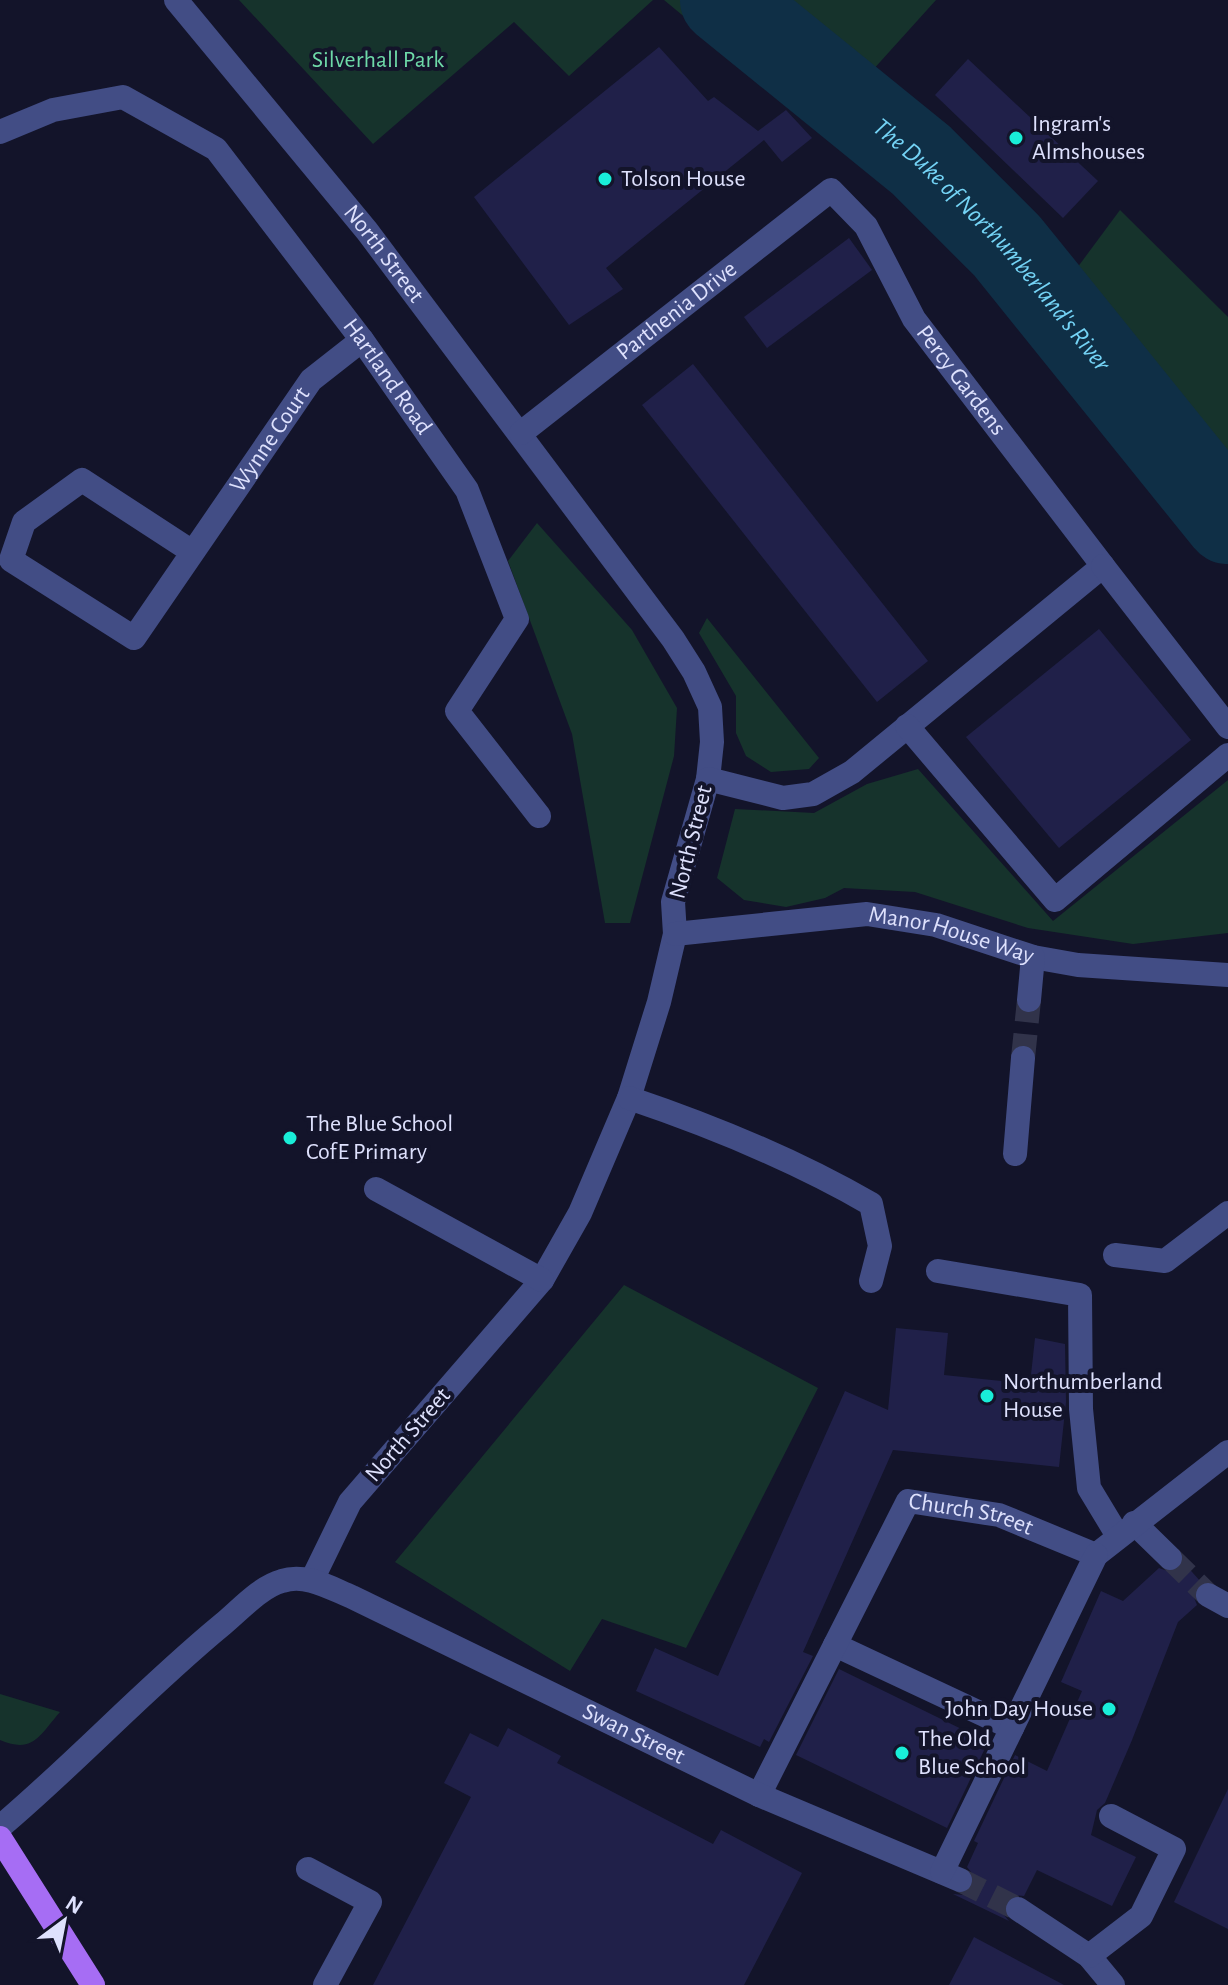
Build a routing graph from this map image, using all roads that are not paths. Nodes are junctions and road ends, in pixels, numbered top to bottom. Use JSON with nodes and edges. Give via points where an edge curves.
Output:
{"nodes":[{"id":1,"x":176,"y":0,"type":"edge"},
{"id":2,"x":0,"y":132,"type":"edge"},
{"id":3,"x":831,"y":190,"type":"joint"},
{"id":4,"x":362,"y":340,"type":"junction"},
{"id":5,"x":521,"y":433,"type":"junction"},
{"id":6,"x":191,"y":551,"type":"junction"},
{"id":7,"x":1103,"y":566,"type":"junction"},
{"id":8,"x":907,"y":726,"type":"junction"},
{"id":9,"x":1228,"y":727,"type":"edge"},
{"id":10,"x":1228,"y":755,"type":"edge"},
{"id":11,"x":708,"y":779,"type":"junction"},
{"id":12,"x":539,"y":816,"type":"dead end"},
{"id":13,"x":675,"y":934,"type":"junction"},
{"id":14,"x":1033,"y":957,"type":"junction"},
{"id":15,"x":1228,"y":975,"type":"edge"},
{"id":16,"x":1029,"y":1000,"type":"tunnel mouth"},
{"id":17,"x":1023,"y":1058,"type":"tunnel mouth"},
{"id":18,"x":629,"y":1098,"type":"junction"},
{"id":19,"x":1015,"y":1154,"type":"dead end"},
{"id":20,"x":376,"y":1189,"type":"dead end"},
{"id":21,"x":1228,"y":1213,"type":"edge"},
{"id":22,"x":1115,"y":1255,"type":"dead end"},
{"id":23,"x":938,"y":1271,"type":"dead end"},
{"id":24,"x":542,"y":1280,"type":"junction"},
{"id":25,"x":871,"y":1281,"type":"dead end"},
{"id":26,"x":1228,"y":1452,"type":"edge"},
{"id":27,"x":1126,"y":1529,"type":"junction"},
{"id":28,"x":1096,"y":1555,"type":"junction"},
{"id":29,"x":1170,"y":1558,"type":"tunnel mouth"},
{"id":30,"x":312,"y":1580,"type":"junction"},
{"id":31,"x":835,"y":1645,"type":"junction"},
{"id":32,"x":1012,"y":1728,"type":"junction"},
{"id":33,"x":759,"y":1795,"type":"junction"},
{"id":34,"x":1111,"y":1816,"type":"dead end"},
{"id":35,"x":0,"y":1827,"type":"edge"},
{"id":36,"x":0,"y":1838,"type":"edge"},
{"id":37,"x":308,"y":1869,"type":"dead end"},
{"id":38,"x":1018,"y":1909,"type":"tunnel mouth"},
{"id":39,"x":1089,"y":1956,"type":"junction"},
{"id":40,"x":93,"y":1985,"type":"edge"},
{"id":41,"x":325,"y":1985,"type":"edge"},
{"id":42,"x":1113,"y":1985,"type":"edge"}],
"edges":[{"from":1,"to":5,"type":"street","name":"North Street","via":[[367,231]]},
{"from":2,"to":4,"type":"street","name":"Hartland Road","via":[[53,110],[123,97],[203,141],[216,149]]},
{"from":3,"to":5,"type":"street","name":"Parthenia Drive"},
{"from":3,"to":7,"type":"street","name":"Percy Gardens","via":[[866,226],[914,319]]},
{"from":4,"to":6,"type":"street","name":"Wynne Court","via":[[311,380]]},
{"from":4,"to":12,"type":"street","name":"Hartland Road","via":[[467,490],[517,619],[457,711]]},
{"from":5,"to":11,"type":"street","name":"North Street","via":[[694,672],[710,707]]},
{"from":6,"to":6,"type":"street","name":"Wynne Court","via":[[134,638],[11,560],[24,522],[82,480]]},
{"from":7,"to":8,"type":"street"},
{"from":7,"to":9,"type":"street","name":"Percy Gardens"},
{"from":8,"to":10,"type":"street","via":[[1055,900]]},
{"from":8,"to":11,"type":"street","via":[[852,772],[813,794],[783,798]]},
{"from":11,"to":13,"type":"street","name":"North Street","via":[[673,902]]},
{"from":13,"to":14,"type":"street","name":"Manor House Way","via":[[867,914],[936,925]]},
{"from":13,"to":18,"type":"street","name":"North Street"},
{"from":14,"to":15,"type":"street","name":"Manor House Way"},
{"from":14,"to":16,"type":"street"},
{"from":17,"to":19,"type":"street"},
{"from":18,"to":24,"type":"street","name":"North Street","via":[[580,1213]]},
{"from":18,"to":25,"type":"street","via":[[689,1118],[832,1181],[871,1204],[880,1246]]},
{"from":20,"to":24,"type":"street"},
{"from":21,"to":22,"type":"street","via":[[1165,1261]]},
{"from":23,"to":27,"type":"street","via":[[1080,1295],[1081,1409],[1089,1488]]},
{"from":24,"to":30,"type":"street","name":"North Street","via":[[350,1502]]},
{"from":26,"to":27,"type":"street"},
{"from":27,"to":28,"type":"street"},
{"from":27,"to":29,"type":"street"},
{"from":28,"to":31,"type":"street","name":"Church Street","via":[[999,1515],[908,1501]]},
{"from":28,"to":32,"type":"street"},
{"from":30,"to":33,"type":"street","name":"Swan Street"},
{"from":30,"to":35,"type":"street","via":[[280,1581],[266,1589]]},
{"from":31,"to":32,"type":"street"},
{"from":31,"to":33,"type":"street","name":"Church Street"},
{"from":32,"to":33,"type":"street","name":"Swan Street","via":[[951,1876]]},
{"from":34,"to":39,"type":"street","via":[[1174,1849],[1141,1916]]},
{"from":36,"to":40,"type":"main road"},
{"from":37,"to":41,"type":"street","via":[[370,1902]]},
{"from":38,"to":39,"type":"street"},
{"from":39,"to":42,"type":"street"}]}
